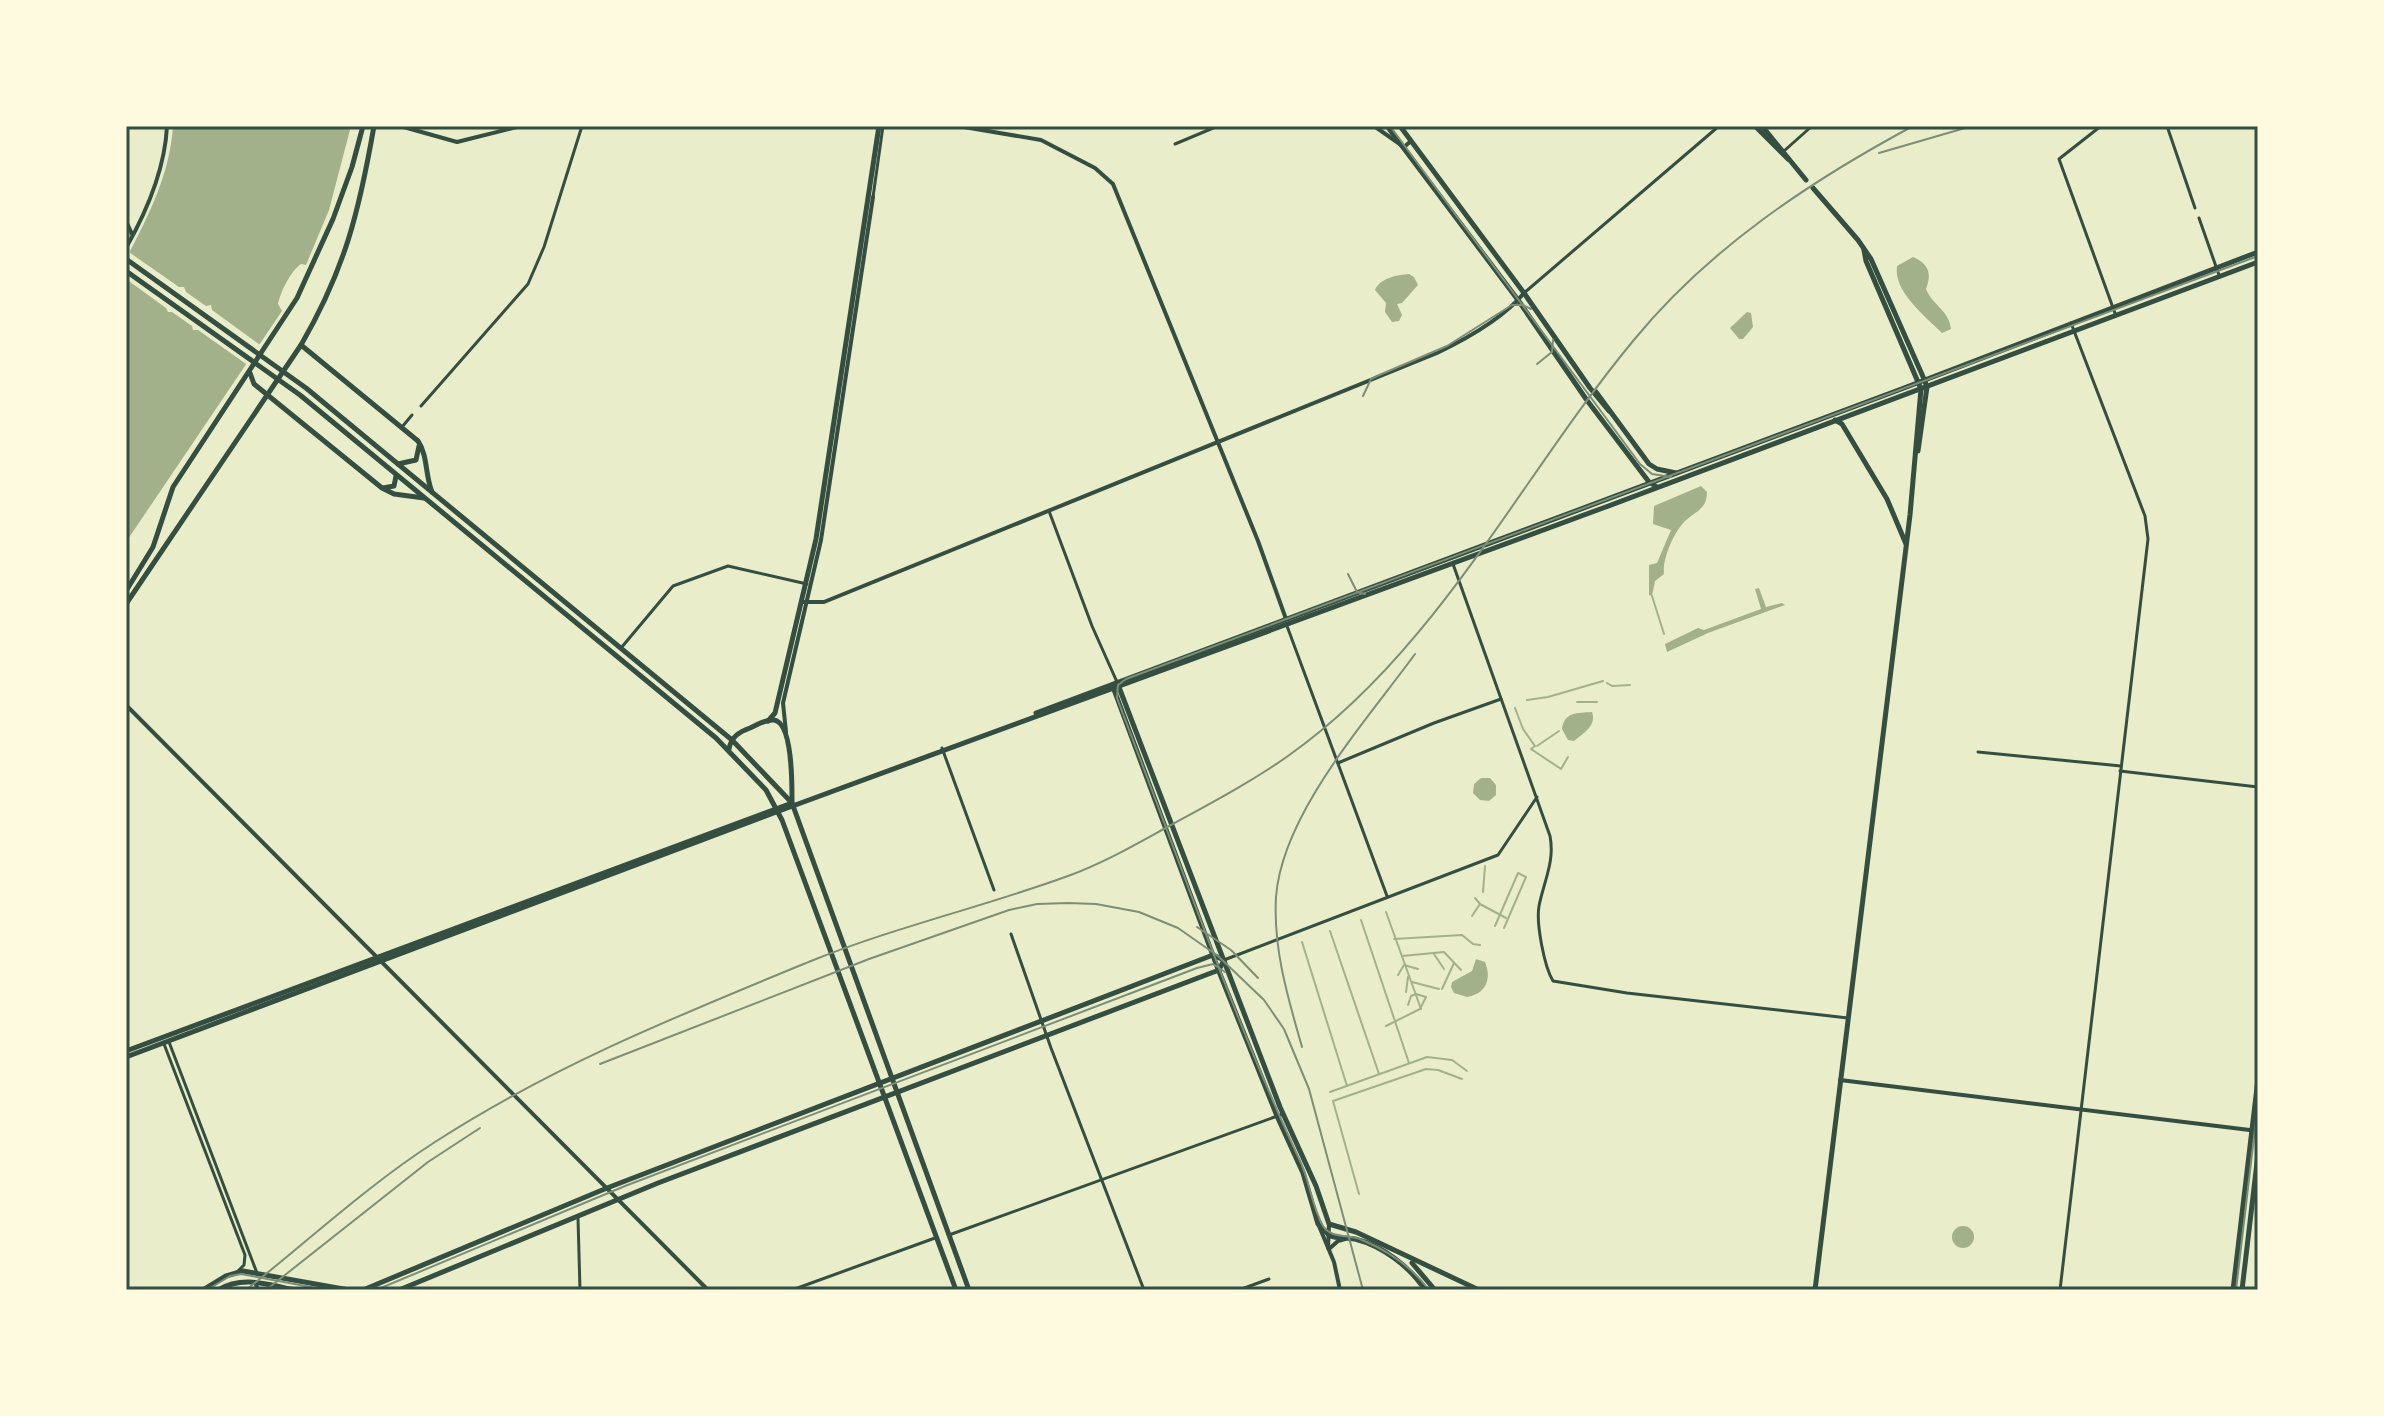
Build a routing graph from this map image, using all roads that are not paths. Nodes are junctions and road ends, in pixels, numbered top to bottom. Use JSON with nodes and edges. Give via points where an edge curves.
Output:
{"nodes":[{"id":1,"x":167,"y":126,"type":"edge"},
{"id":2,"x":363,"y":126,"type":"edge"},
{"id":3,"x":400,"y":126,"type":"edge"},
{"id":4,"x":521,"y":126,"type":"edge"},
{"id":5,"x":580,"y":126,"type":"edge"},
{"id":6,"x":881,"y":126,"type":"edge"},
{"id":7,"x":958,"y":126,"type":"edge"},
{"id":8,"x":1218,"y":126,"type":"edge"},
{"id":9,"x":1374,"y":126,"type":"edge"},
{"id":10,"x":1387,"y":126,"type":"edge"},
{"id":11,"x":1400,"y":126,"type":"edge"},
{"id":12,"x":1719,"y":126,"type":"edge"},
{"id":13,"x":1755,"y":126,"type":"edge"},
{"id":14,"x":1762,"y":126,"type":"edge"},
{"id":15,"x":1812,"y":126,"type":"edge"},
{"id":16,"x":2101,"y":126,"type":"edge"},
{"id":17,"x":2167,"y":126,"type":"edge"},
{"id":18,"x":375,"y":127,"type":"edge"},
{"id":19,"x":1411,"y":141,"type":"junction"},
{"id":20,"x":1175,"y":144,"type":"dead end"},
{"id":21,"x":1404,"y":147,"type":"junction"},
{"id":22,"x":1784,"y":151,"type":"junction"},
{"id":23,"x":1789,"y":160,"type":"junction"},
{"id":24,"x":1806,"y":180,"type":"dead end"},
{"id":25,"x":1813,"y":188,"type":"dead end"},
{"id":26,"x":873,"y":197,"type":"joint"},
{"id":27,"x":2195,"y":208,"type":"dead end"},
{"id":28,"x":2199,"y":218,"type":"dead end"},
{"id":29,"x":126,"y":221,"type":"edge"},
{"id":30,"x":133,"y":236,"type":"junction"},
{"id":31,"x":126,"y":248,"type":"edge"},
{"id":32,"x":2258,"y":252,"type":"edge"},
{"id":33,"x":126,"y":259,"type":"edge"},
{"id":34,"x":2258,"y":262,"type":"edge"},
{"id":35,"x":2216,"y":268,"type":"junction"},
{"id":36,"x":126,"y":271,"type":"edge"},
{"id":37,"x":2219,"y":277,"type":"junction"},
{"id":38,"x":1524,"y":293,"type":"junction"},
{"id":39,"x":1518,"y":300,"type":"junction"},
{"id":40,"x":2113,"y":307,"type":"junction"},
{"id":41,"x":2116,"y":316,"type":"junction"},
{"id":42,"x":2071,"y":323,"type":"junction"},
{"id":43,"x":2074,"y":331,"type":"junction"},
{"id":44,"x":301,"y":345,"type":"junction"},
{"id":45,"x":250,"y":373,"type":"junction"},
{"id":46,"x":1921,"y":380,"type":"junction"},
{"id":47,"x":1924,"y":388,"type":"junction"},
{"id":48,"x":267,"y":395,"type":"junction"},
{"id":49,"x":421,"y":406,"type":"dead end"},
{"id":50,"x":412,"y":415,"type":"dead end"},
{"id":51,"x":1835,"y":417,"type":"junction"},
{"id":52,"x":402,"y":428,"type":"junction"},
{"id":53,"x":418,"y":441,"type":"junction"},
{"id":54,"x":1219,"y":442,"type":"junction"},
{"id":55,"x":398,"y":464,"type":"junction"},
{"id":56,"x":1649,"y":464,"type":"junction"},
{"id":57,"x":1676,"y":473,"type":"junction"},
{"id":58,"x":396,"y":474,"type":"junction"},
{"id":59,"x":1653,"y":483,"type":"junction"},
{"id":60,"x":382,"y":488,"type":"junction"},
{"id":61,"x":432,"y":492,"type":"junction"},
{"id":62,"x":425,"y":498,"type":"junction"},
{"id":63,"x":1049,"y":511,"type":"junction"},
{"id":64,"x":1906,"y":545,"type":"junction"},
{"id":65,"x":1453,"y":563,"type":"junction"},
{"id":66,"x":807,"y":584,"type":"junction"},
{"id":67,"x":126,"y":591,"type":"edge"},
{"id":68,"x":804,"y":602,"type":"junction"},
{"id":69,"x":126,"y":604,"type":"edge"},
{"id":70,"x":1286,"y":621,"type":"junction"},
{"id":71,"x":621,"y":648,"type":"junction"},
{"id":72,"x":1116,"y":686,"type":"junction"},
{"id":73,"x":1501,"y":699,"type":"junction"},
{"id":74,"x":126,"y":705,"type":"edge"},
{"id":75,"x":768,"y":721,"type":"junction"},
{"id":76,"x":786,"y":732,"type":"junction"},
{"id":77,"x":732,"y":740,"type":"junction"},
{"id":78,"x":729,"y":749,"type":"junction"},
{"id":79,"x":942,"y":749,"type":"junction"},
{"id":80,"x":1978,"y":752,"type":"dead end"},
{"id":81,"x":1338,"y":763,"type":"junction"},
{"id":82,"x":2121,"y":769,"type":"junction"},
{"id":83,"x":2258,"y":787,"type":"edge"},
{"id":84,"x":1537,"y":797,"type":"junction"},
{"id":85,"x":792,"y":805,"type":"junction"},
{"id":86,"x":778,"y":810,"type":"junction"},
{"id":87,"x":994,"y":890,"type":"dead end"},
{"id":88,"x":1387,"y":896,"type":"junction"},
{"id":89,"x":1011,"y":934,"type":"dead end"},
{"id":90,"x":1213,"y":955,"type":"junction"},
{"id":91,"x":380,"y":959,"type":"junction"},
{"id":92,"x":1224,"y":960,"type":"junction"},
{"id":93,"x":1219,"y":970,"type":"junction"},
{"id":94,"x":1848,"y":1018,"type":"junction"},
{"id":95,"x":1042,"y":1021,"type":"junction"},
{"id":96,"x":1048,"y":1035,"type":"junction"},
{"id":97,"x":166,"y":1040,"type":"junction"},
{"id":98,"x":126,"y":1051,"type":"edge"},
{"id":99,"x":126,"y":1057,"type":"edge"},
{"id":100,"x":893,"y":1077,"type":"junction"},
{"id":101,"x":2258,"y":1079,"type":"edge"},
{"id":102,"x":1840,"y":1080,"type":"junction"},
{"id":103,"x":880,"y":1082,"type":"junction"},
{"id":104,"x":898,"y":1093,"type":"junction"},
{"id":105,"x":886,"y":1097,"type":"junction"},
{"id":106,"x":2081,"y":1109,"type":"junction"},
{"id":107,"x":1280,"y":1115,"type":"junction"},
{"id":108,"x":2255,"y":1131,"type":"edge"},
{"id":109,"x":2258,"y":1154,"type":"edge"},
{"id":110,"x":1102,"y":1180,"type":"junction"},
{"id":111,"x":607,"y":1188,"type":"junction"},
{"id":112,"x":619,"y":1199,"type":"junction"},
{"id":113,"x":578,"y":1216,"type":"junction"},
{"id":114,"x":1318,"y":1224,"type":"junction"},
{"id":115,"x":1329,"y":1224,"type":"junction"},
{"id":116,"x":949,"y":1235,"type":"junction"},
{"id":117,"x":1330,"y":1236,"type":"junction"},
{"id":118,"x":937,"y":1237,"type":"junction"},
{"id":119,"x":1348,"y":1239,"type":"junction"},
{"id":120,"x":1334,"y":1245,"type":"junction"},
{"id":121,"x":1327,"y":1251,"type":"junction"},
{"id":122,"x":1396,"y":1256,"type":"junction"},
{"id":123,"x":1334,"y":1262,"type":"junction"},
{"id":124,"x":236,"y":1272,"type":"junction"},
{"id":125,"x":257,"y":1273,"type":"junction"},
{"id":126,"x":1269,"y":1279,"type":"dead end"},
{"id":127,"x":255,"y":1282,"type":"junction"},
{"id":128,"x":316,"y":1284,"type":"junction"},
{"id":129,"x":203,"y":1290,"type":"edge"},
{"id":130,"x":218,"y":1290,"type":"edge"},
{"id":131,"x":258,"y":1290,"type":"edge"},
{"id":132,"x":295,"y":1290,"type":"edge"},
{"id":133,"x":324,"y":1290,"type":"edge"},
{"id":134,"x":349,"y":1290,"type":"edge"},
{"id":135,"x":363,"y":1290,"type":"edge"},
{"id":136,"x":399,"y":1290,"type":"edge"},
{"id":137,"x":580,"y":1290,"type":"edge"},
{"id":138,"x":708,"y":1290,"type":"edge"},
{"id":139,"x":792,"y":1290,"type":"edge"},
{"id":140,"x":956,"y":1290,"type":"edge"},
{"id":141,"x":969,"y":1290,"type":"edge"},
{"id":142,"x":1144,"y":1290,"type":"edge"},
{"id":143,"x":1239,"y":1290,"type":"edge"},
{"id":144,"x":1340,"y":1290,"type":"edge"},
{"id":145,"x":1425,"y":1290,"type":"edge"},
{"id":146,"x":1435,"y":1290,"type":"edge"},
{"id":147,"x":1479,"y":1290,"type":"edge"},
{"id":148,"x":1815,"y":1290,"type":"edge"},
{"id":149,"x":2060,"y":1290,"type":"edge"},
{"id":150,"x":2233,"y":1290,"type":"edge"},
{"id":151,"x":2242,"y":1290,"type":"edge"}],
"edges":[{"from":1,"to":30,"type":"street","via":[[158,174]]},
{"from":2,"to":45,"type":"main road","via":[[314,262]]},
{"from":3,"to":4,"type":"street","via":[[457,142]]},
{"from":5,"to":49,"type":"street","via":[[528,284]]},
{"from":6,"to":26,"type":"street"},
{"from":6,"to":66,"type":"main road"},
{"from":7,"to":54,"type":"street","via":[[1041,140],[1110,179]]},
{"from":8,"to":20,"type":"street"},
{"from":9,"to":21,"type":"street"},
{"from":10,"to":21,"type":"main road"},
{"from":11,"to":19,"type":"main road"},
{"from":12,"to":38,"type":"street"},
{"from":13,"to":23,"type":"main road"},
{"from":14,"to":22,"type":"main road"},
{"from":15,"to":22,"type":"street"},
{"from":16,"to":40,"type":"street","via":[[2059,159]]},
{"from":17,"to":27,"type":"street"},
{"from":18,"to":44,"type":"main road","via":[[348,248]]},
{"from":19,"to":21,"type":"street"},
{"from":19,"to":38,"type":"main road"},
{"from":21,"to":39,"type":"main road"},
{"from":22,"to":23,"type":"main road"},
{"from":23,"to":24,"type":"main road"},
{"from":25,"to":46,"type":"main road","via":[[1871,259]]},
{"from":26,"to":68,"type":"street","via":[[821,540]]},
{"from":28,"to":35,"type":"street"},
{"from":29,"to":30,"type":"street"},
{"from":30,"to":31,"type":"street"},
{"from":32,"to":35,"type":"main road"},
{"from":33,"to":55,"type":"main road","via":[[290,376]]},
{"from":34,"to":37,"type":"main road"},
{"from":35,"to":37,"type":"street"},
{"from":35,"to":40,"type":"main road"},
{"from":36,"to":58,"type":"main road","via":[[285,384]]},
{"from":37,"to":41,"type":"main road"},
{"from":38,"to":39,"type":"street"},
{"from":38,"to":56,"type":"main road"},
{"from":39,"to":54,"type":"street","via":[[1442,350]]},
{"from":39,"to":59,"type":"main road"},
{"from":40,"to":41,"type":"street"},
{"from":40,"to":42,"type":"main road"},
{"from":41,"to":43,"type":"main road"},
{"from":42,"to":43,"type":"street"},
{"from":42,"to":46,"type":"main road"},
{"from":43,"to":47,"type":"main road"},
{"from":43,"to":82,"type":"street","via":[[2147,529]]},
{"from":44,"to":48,"type":"main road"},
{"from":44,"to":52,"type":"main road"},
{"from":45,"to":48,"type":"main road"},
{"from":45,"to":67,"type":"main road","via":[[173,487],[153,547]]},
{"from":46,"to":47,"type":"main road"},
{"from":46,"to":51,"type":"main road"},
{"from":47,"to":51,"type":"main road"},
{"from":47,"to":64,"type":"main road"},
{"from":48,"to":60,"type":"main road"},
{"from":48,"to":69,"type":"main road"},
{"from":50,"to":52,"type":"street"},
{"from":51,"to":57,"type":"main road"},
{"from":51,"to":59,"type":"main road"},
{"from":51,"to":64,"type":"main road","via":[[1887,499]]},
{"from":52,"to":53,"type":"main road"},
{"from":53,"to":55,"type":"main road","via":[[416,460]]},
{"from":53,"to":61,"type":"main road"},
{"from":54,"to":63,"type":"street"},
{"from":54,"to":70,"type":"street"},
{"from":55,"to":61,"type":"main road"},
{"from":56,"to":57,"type":"main road"},
{"from":56,"to":59,"type":"main road"},
{"from":57,"to":59,"type":"main road"},
{"from":58,"to":60,"type":"main road","via":[[394,486]]},
{"from":58,"to":62,"type":"main road"},
{"from":59,"to":65,"type":"main road"},
{"from":59,"to":70,"type":"main road"},
{"from":60,"to":62,"type":"main road"},
{"from":61,"to":71,"type":"main road"},
{"from":62,"to":78,"type":"main road"},
{"from":63,"to":68,"type":"street","via":[[824,602]]},
{"from":63,"to":72,"type":"street"},
{"from":64,"to":94,"type":"main road"},
{"from":65,"to":70,"type":"main road"},
{"from":65,"to":73,"type":"street"},
{"from":66,"to":68,"type":"main road"},
{"from":66,"to":71,"type":"street","via":[[728,566],[673,586]]},
{"from":68,"to":75,"type":"main road","via":[[775,713]]},
{"from":68,"to":76,"type":"street","via":[[783,703]]},
{"from":70,"to":72,"type":"main road"},
{"from":70,"to":81,"type":"street"},
{"from":71,"to":77,"type":"main road"},
{"from":72,"to":79,"type":"main road"},
{"from":72,"to":90,"type":"main road"},
{"from":72,"to":92,"type":"main road"},
{"from":73,"to":81,"type":"street"},
{"from":73,"to":84,"type":"street"},
{"from":74,"to":91,"type":"street"},
{"from":75,"to":76,"type":"main road","via":[[778,721]]},
{"from":75,"to":77,"type":"main road"},
{"from":76,"to":85,"type":"main road"},
{"from":77,"to":78,"type":"main road"},
{"from":77,"to":85,"type":"main road"},
{"from":78,"to":86,"type":"main road"},
{"from":79,"to":85,"type":"main road"},
{"from":79,"to":87,"type":"street"},
{"from":80,"to":82,"type":"street"},
{"from":81,"to":88,"type":"street"},
{"from":82,"to":83,"type":"street"},
{"from":82,"to":106,"type":"street"},
{"from":84,"to":88,"type":"street","via":[[1498,855]]},
{"from":84,"to":94,"type":"street","via":[[1552,854],[1538,915],[1553,981]]},
{"from":85,"to":86,"type":"main road"},
{"from":85,"to":100,"type":"main road"},
{"from":86,"to":91,"type":"main road"},
{"from":86,"to":103,"type":"main road"},
{"from":88,"to":92,"type":"street"},
{"from":89,"to":95,"type":"street"},
{"from":90,"to":92,"type":"main road"},
{"from":90,"to":93,"type":"main road"},
{"from":90,"to":95,"type":"main road"},
{"from":91,"to":97,"type":"main road"},
{"from":91,"to":111,"type":"street"},
{"from":92,"to":93,"type":"main road"},
{"from":92,"to":107,"type":"main road"},
{"from":93,"to":96,"type":"main road"},
{"from":93,"to":107,"type":"main road"},
{"from":94,"to":102,"type":"main road"},
{"from":95,"to":96,"type":"street"},
{"from":95,"to":100,"type":"main road"},
{"from":96,"to":104,"type":"main road"},
{"from":96,"to":110,"type":"street"},
{"from":97,"to":98,"type":"main road"},
{"from":97,"to":99,"type":"main road"},
{"from":97,"to":124,"type":"street","via":[[245,1255]]},
{"from":97,"to":125,"type":"street"},
{"from":100,"to":103,"type":"main road"},
{"from":100,"to":104,"type":"main road"},
{"from":101,"to":108,"type":"main road"},
{"from":102,"to":106,"type":"street"},
{"from":102,"to":148,"type":"main road"},
{"from":103,"to":105,"type":"main road"},
{"from":103,"to":111,"type":"main road"},
{"from":104,"to":105,"type":"main road"},
{"from":104,"to":116,"type":"main road"},
{"from":105,"to":112,"type":"main road"},
{"from":105,"to":118,"type":"main road"},
{"from":106,"to":108,"type":"street"},
{"from":106,"to":149,"type":"street"},
{"from":107,"to":110,"type":"street"},
{"from":107,"to":114,"type":"main road"},
{"from":107,"to":115,"type":"main road"},
{"from":108,"to":150,"type":"main road"},
{"from":109,"to":151,"type":"main road"},
{"from":110,"to":116,"type":"street"},
{"from":110,"to":142,"type":"street"},
{"from":111,"to":112,"type":"street"},
{"from":111,"to":135,"type":"main road"},
{"from":112,"to":113,"type":"main road"},
{"from":112,"to":138,"type":"street"},
{"from":113,"to":136,"type":"main road"},
{"from":113,"to":137,"type":"street"},
{"from":114,"to":117,"type":"main road"},
{"from":114,"to":121,"type":"street"},
{"from":115,"to":117,"type":"street"},
{"from":115,"to":122,"type":"main road","via":[[1356,1232]]},
{"from":116,"to":141,"type":"main road"},
{"from":117,"to":119,"type":"main road"},
{"from":117,"to":121,"type":"street"},
{"from":118,"to":139,"type":"street"},
{"from":118,"to":140,"type":"main road"},
{"from":119,"to":120,"type":"street"},
{"from":119,"to":122,"type":"main road"},
{"from":120,"to":121,"type":"street"},
{"from":120,"to":123,"type":"street"},
{"from":121,"to":123,"type":"street"},
{"from":122,"to":145,"type":"main road"},
{"from":122,"to":146,"type":"main road","via":[[1419,1269]]},
{"from":122,"to":147,"type":"main road"},
{"from":123,"to":144,"type":"street"},
{"from":124,"to":125,"type":"main road"},
{"from":124,"to":129,"type":"main road"},
{"from":125,"to":128,"type":"main road"},
{"from":126,"to":143,"type":"street"},
{"from":127,"to":130,"type":"main road","via":[[240,1281]]},
{"from":127,"to":131,"type":"street"},
{"from":127,"to":132,"type":"main road"},
{"from":128,"to":133,"type":"street"},
{"from":128,"to":134,"type":"main road"}]}
